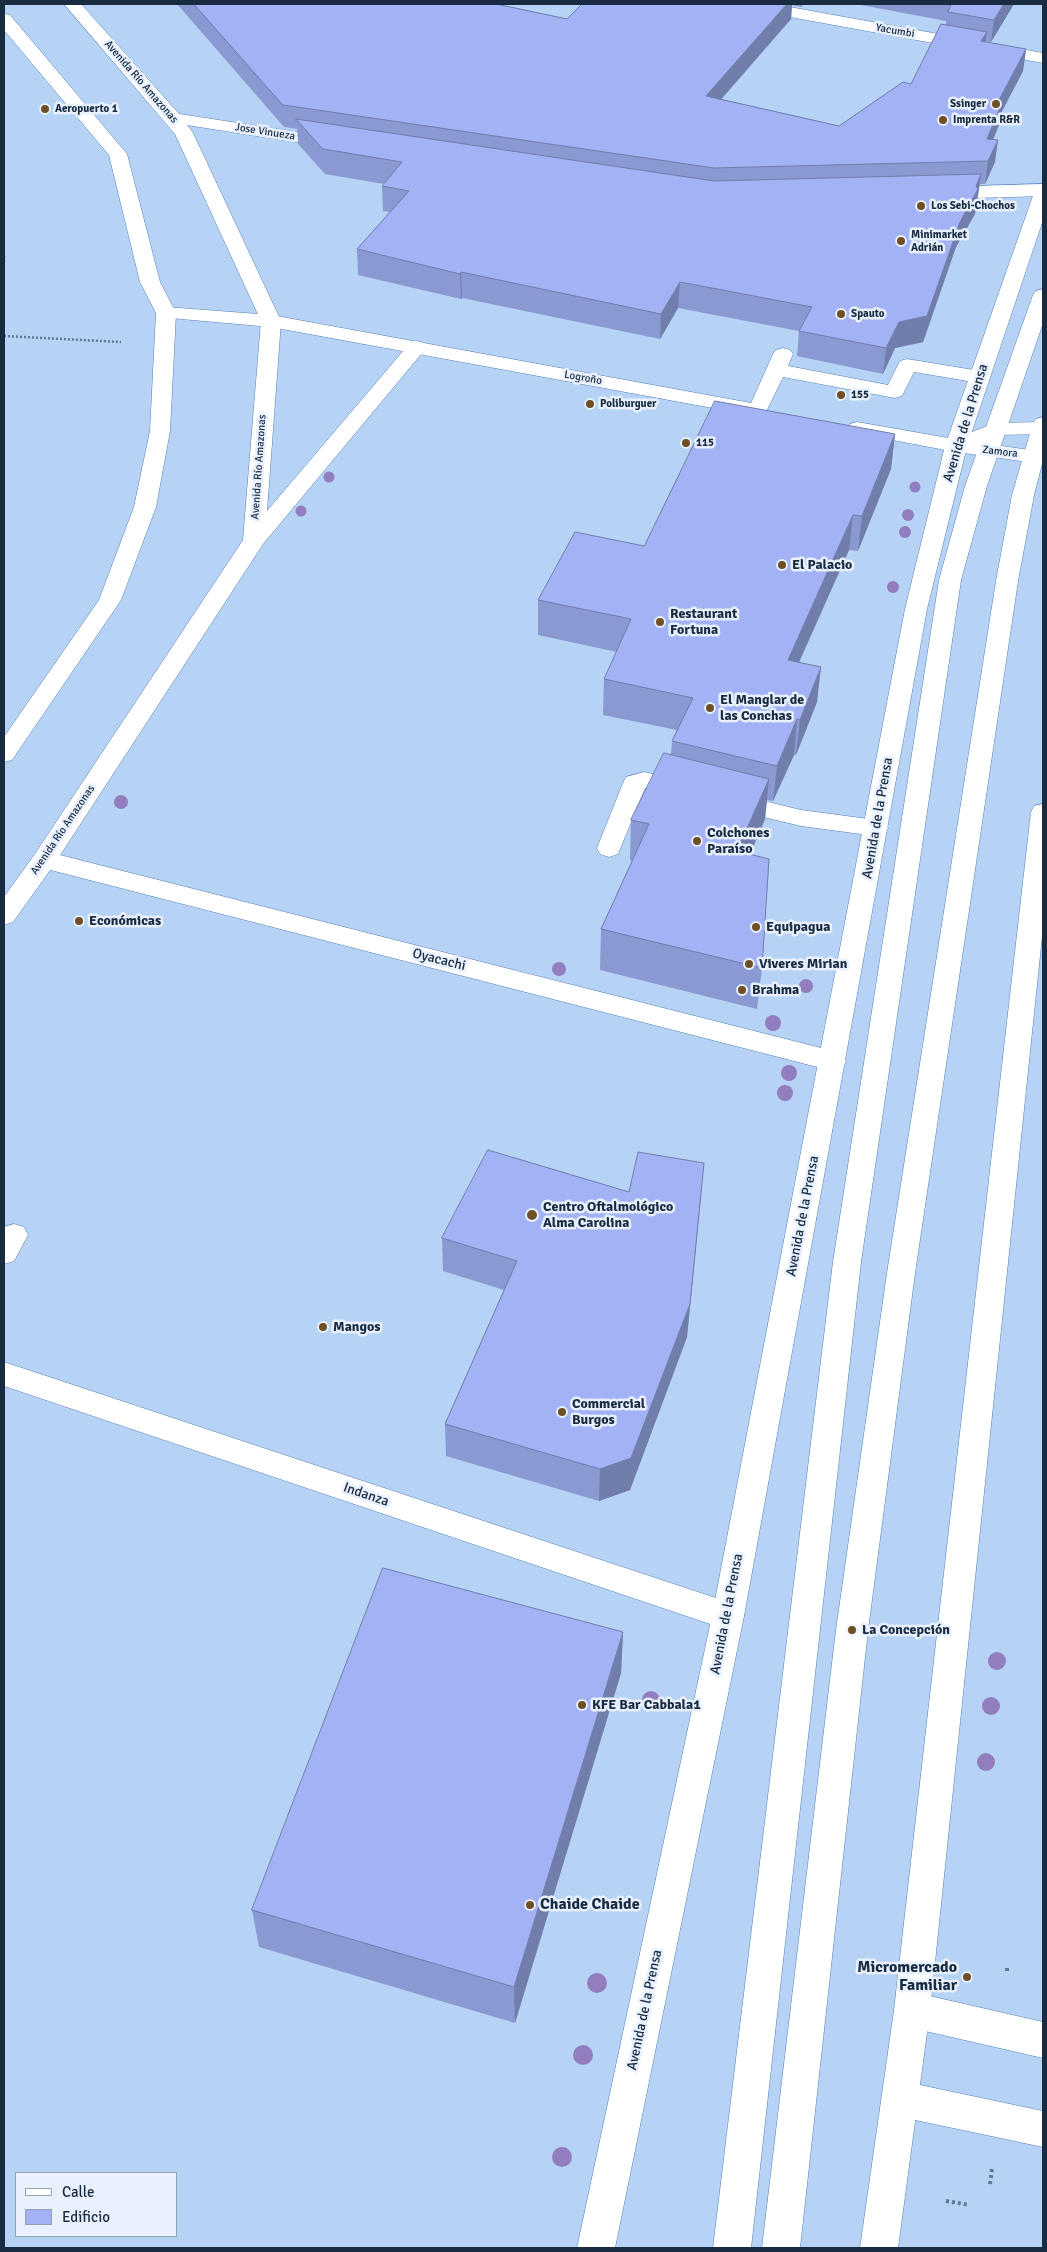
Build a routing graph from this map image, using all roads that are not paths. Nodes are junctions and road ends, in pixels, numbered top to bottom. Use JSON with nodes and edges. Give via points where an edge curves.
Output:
{"nodes":[{"id":1,"x":72,"y":4,"type":"edge"},
{"id":2,"x":746,"y":4,"type":"edge"},
{"id":3,"x":4,"y":18,"type":"edge"},
{"id":4,"x":1043,"y":58,"type":"edge"},
{"id":5,"x":173,"y":118,"type":"junction"},
{"id":6,"x":349,"y":145,"type":"edge"},
{"id":7,"x":1043,"y":192,"type":"edge"},
{"id":8,"x":918,"y":193,"type":"edge"},
{"id":9,"x":1043,"y":295,"type":"edge"},
{"id":10,"x":166,"y":313,"type":"junction"},
{"id":11,"x":271,"y":321,"type":"junction"},
{"id":12,"x":417,"y":347,"type":"junction"},
{"id":13,"x":980,"y":377,"type":"junction"},
{"id":14,"x":835,"y":424,"type":"edge"},
{"id":15,"x":1043,"y":426,"type":"edge"},
{"id":16,"x":992,"y":440,"type":"junction"},
{"id":17,"x":956,"y":446,"type":"junction"},
{"id":18,"x":1039,"y":457,"type":"edge"},
{"id":19,"x":254,"y":540,"type":"junction"},
{"id":20,"x":4,"y":754,"type":"edge"},
{"id":21,"x":1043,"y":812,"type":"edge"},
{"id":22,"x":876,"y":828,"type":"junction"},
{"id":23,"x":609,"y":848,"type":"dead end"},
{"id":24,"x":44,"y":860,"type":"junction"},
{"id":25,"x":4,"y":916,"type":"edge"},
{"id":26,"x":833,"y":1061,"type":"junction"},
{"id":27,"x":4,"y":1374,"type":"edge"},
{"id":28,"x":728,"y":1616,"type":"junction"},
{"id":29,"x":912,"y":2010,"type":"junction"},
{"id":30,"x":1043,"y":2040,"type":"edge"},
{"id":31,"x":901,"y":2099,"type":"junction"},
{"id":32,"x":1043,"y":2129,"type":"edge"},
{"id":33,"x":596,"y":2248,"type":"edge"},
{"id":34,"x":732,"y":2248,"type":"edge"},
{"id":35,"x":781,"y":2248,"type":"edge"},
{"id":36,"x":879,"y":2248,"type":"edge"}],
"edges":[{"from":1,"to":5,"type":"main road","name":"Avenida Río Amazonas"},
{"from":2,"to":4,"type":"main road","name":"Yacumbi"},
{"from":3,"to":10,"type":"main road","via":[[118,154],[150,282]]},
{"from":5,"to":6,"type":"main road","name":"Jose Vinueza"},
{"from":5,"to":11,"type":"main road","name":"Avenida Río Amazonas","via":[[184,133]]},
{"from":7,"to":8,"type":"main road"},
{"from":7,"to":13,"type":"main road","name":"Avenida de la Prensa"},
{"from":9,"to":16,"type":"main road"},
{"from":10,"to":11,"type":"main road","name":"Logroño"},
{"from":10,"to":20,"type":"main road","via":[[160,432],[144,507],[110,600]]},
{"from":11,"to":12,"type":"main road","name":"Logroño"},
{"from":11,"to":19,"type":"main road","name":"Avenida Río Amazonas"},
{"from":12,"to":13,"type":"main road","name":"Logroño","via":[[768,412],[780,362],[895,392],[907,366]]},
{"from":12,"to":19,"type":"main road"},
{"from":13,"to":17,"type":"main road","name":"Avenida de la Prensa"},
{"from":14,"to":17,"type":"main road"},
{"from":15,"to":16,"type":"main road","name":"Zamora"},
{"from":15,"to":18,"type":"main road"},
{"from":16,"to":17,"type":"main road","name":"Zamora"},
{"from":16,"to":18,"type":"main road","name":"Zamora"},
{"from":16,"to":34,"type":"main road","via":[[950,580],[847,1262]]},
{"from":17,"to":22,"type":"main road","name":"Avenida de la Prensa","via":[[916,608]]},
{"from":18,"to":35,"type":"main road","via":[[1024,495],[1007,581],[901,1273],[852,1630]]},
{"from":19,"to":24,"type":"main road","name":"Avenida Río Amazonas"},
{"from":21,"to":29,"type":"main road"},
{"from":22,"to":23,"type":"main road","via":[[801,818],[644,780],[635,783]]},
{"from":22,"to":26,"type":"main road","name":"Avenida de la Prensa"},
{"from":24,"to":25,"type":"main road","name":"Avenida Río Amazonas"},
{"from":24,"to":26,"type":"main road","name":"Oyacachi"},
{"from":26,"to":28,"type":"main road","name":"Avenida de la Prensa"},
{"from":27,"to":28,"type":"main road","name":"Indanza"},
{"from":28,"to":33,"type":"main road","name":"Avenida de la Prensa"},
{"from":29,"to":30,"type":"main road"},
{"from":29,"to":31,"type":"main road"},
{"from":31,"to":32,"type":"main road"},
{"from":31,"to":36,"type":"main road"}]}
